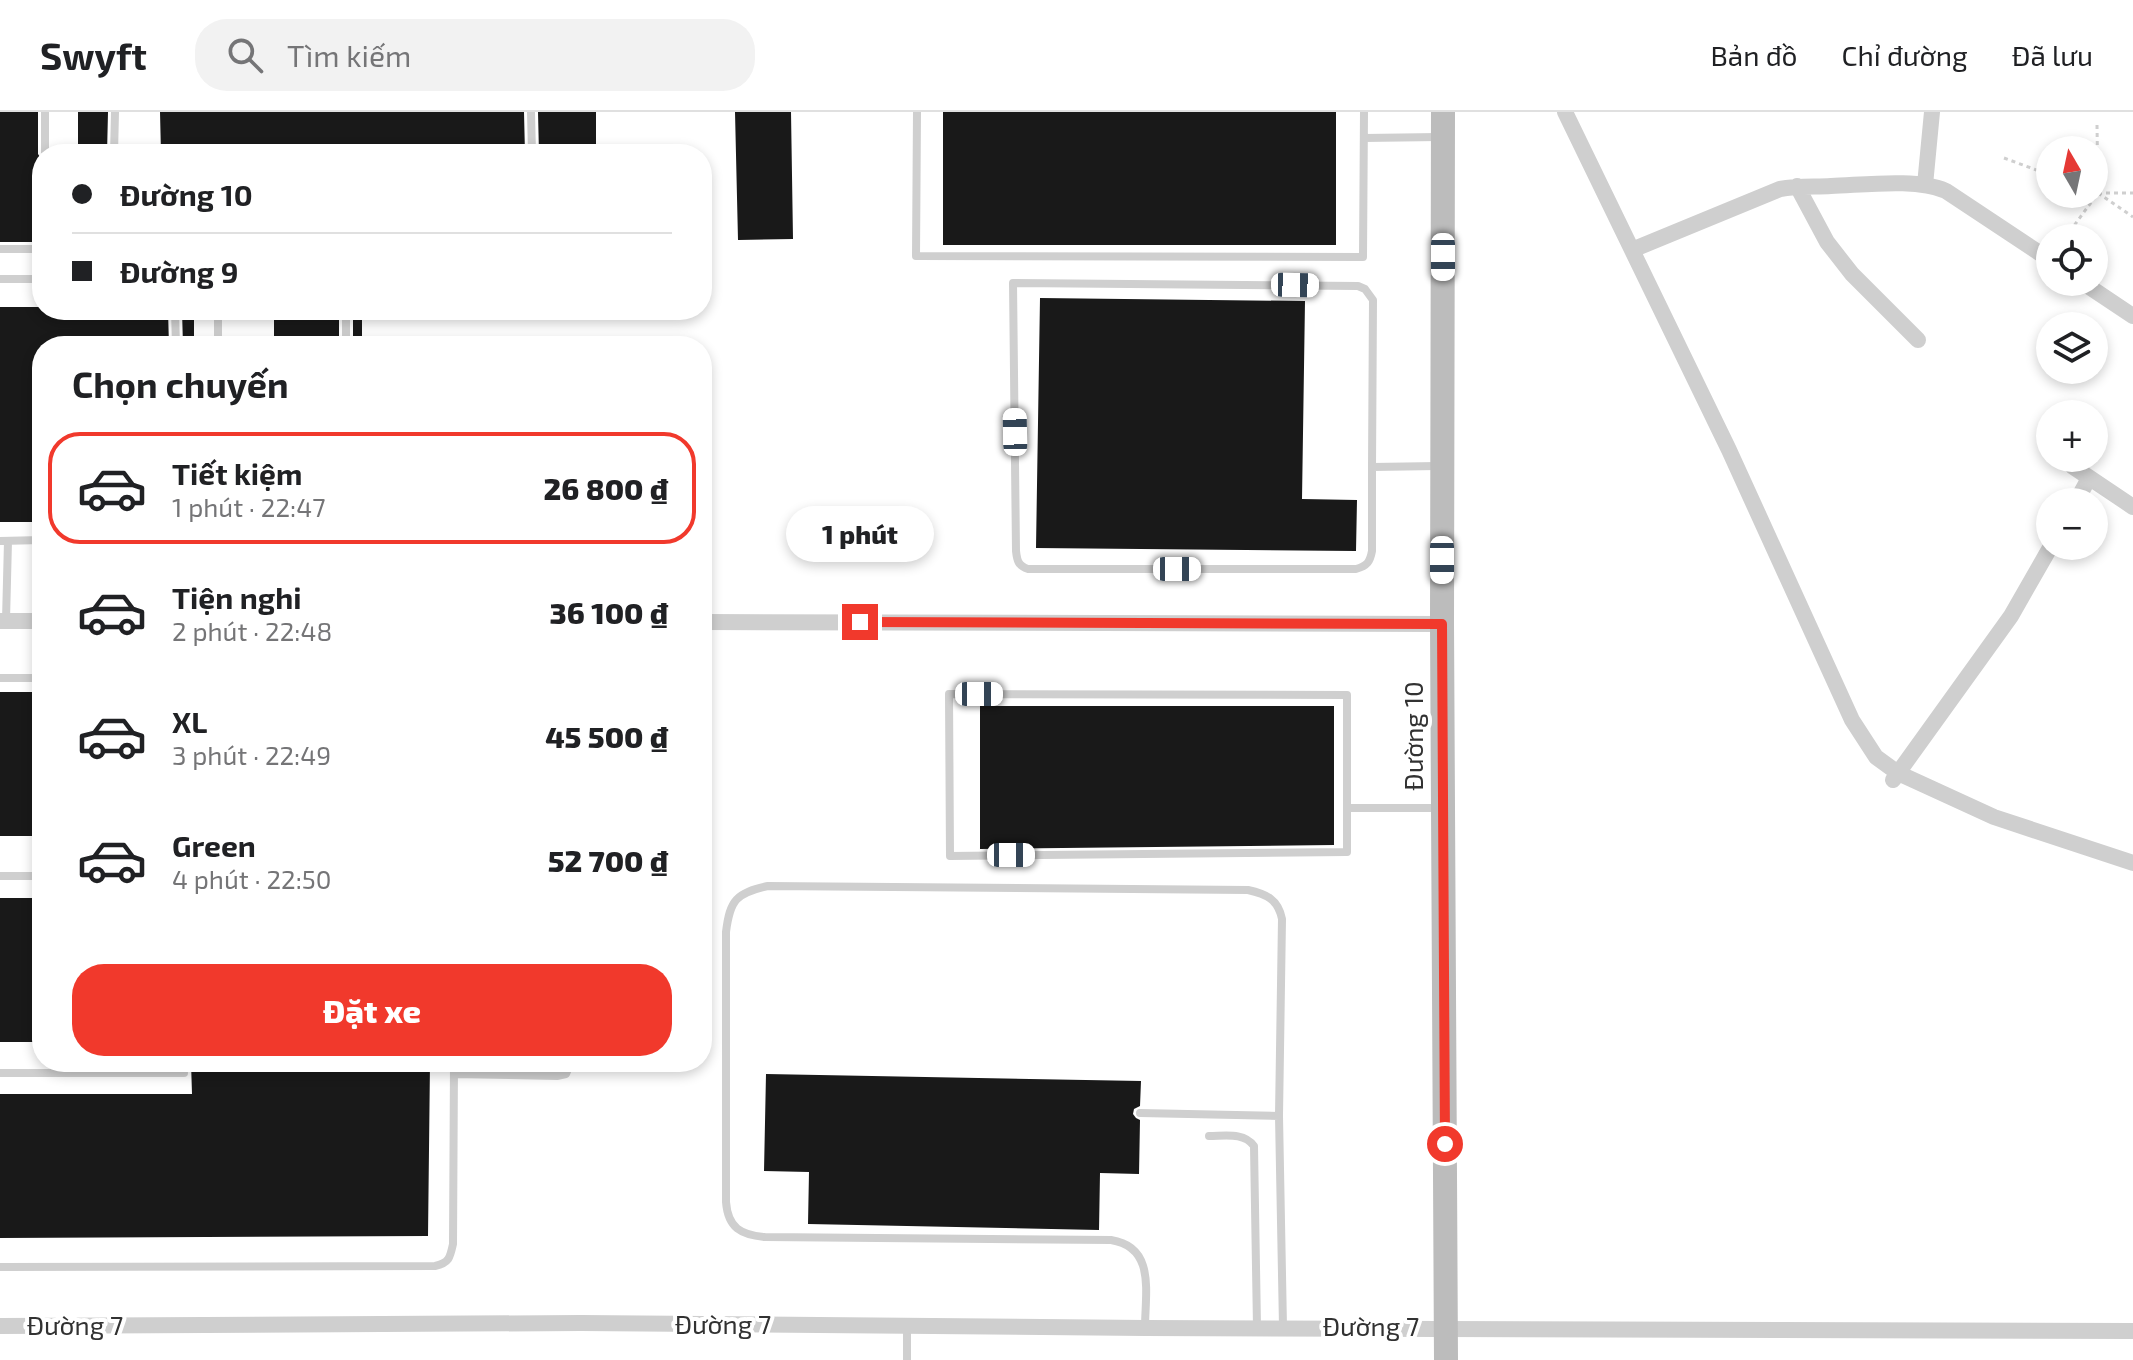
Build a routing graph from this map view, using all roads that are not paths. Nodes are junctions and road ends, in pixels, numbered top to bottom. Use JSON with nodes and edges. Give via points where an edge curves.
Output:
{"nodes":[{"id":1,"x":45,"y":112,"type":"edge"},
{"id":2,"x":115,"y":112,"type":"edge"},
{"id":3,"x":531,"y":112,"type":"edge"},
{"id":4,"x":917,"y":112,"type":"edge"},
{"id":5,"x":1364,"y":112,"type":"edge"},
{"id":6,"x":1443,"y":112,"type":"edge"},
{"id":7,"x":1565,"y":112,"type":"edge"},
{"id":8,"x":1932,"y":112,"type":"edge"},
{"id":9,"x":1443,"y":137,"type":"junction"},
{"id":10,"x":1364,"y":138,"type":"junction"},
{"id":11,"x":45,"y":144,"type":"edge"},
{"id":12,"x":114,"y":144,"type":"edge"},
{"id":13,"x":532,"y":144,"type":"edge"},
{"id":14,"x":1925,"y":185,"type":"junction"},
{"id":15,"x":1797,"y":186,"type":"junction"},
{"id":16,"x":0,"y":249,"type":"edge"},
{"id":17,"x":32,"y":249,"type":"edge"},
{"id":18,"x":1632,"y":250,"type":"junction"},
{"id":19,"x":2036,"y":251,"type":"edge"},
{"id":20,"x":0,"y":279,"type":"edge"},
{"id":21,"x":32,"y":279,"type":"edge"},
{"id":22,"x":2103,"y":296,"type":"edge"},
{"id":23,"x":2133,"y":316,"type":"edge"},
{"id":24,"x":1918,"y":340,"type":"dead end"},
{"id":25,"x":1443,"y":466,"type":"junction"},
{"id":26,"x":1372,"y":467,"type":"junction"},
{"id":27,"x":2080,"y":472,"type":"edge"},
{"id":28,"x":2089,"y":478,"type":"junction"},
{"id":29,"x":2084,"y":488,"type":"edge"},
{"id":30,"x":2133,"y":507,"type":"edge"},
{"id":31,"x":32,"y":540,"type":"edge"},
{"id":32,"x":4,"y":541,"type":"edge"},
{"id":33,"x":2043,"y":560,"type":"edge"},
{"id":34,"x":3,"y":621,"type":"edge"},
{"id":35,"x":32,"y":621,"type":"edge"},
{"id":36,"x":712,"y":622,"type":"edge"},
{"id":37,"x":1442,"y":624,"type":"junction"},
{"id":38,"x":0,"y":678,"type":"edge"},
{"id":39,"x":32,"y":678,"type":"edge"},
{"id":40,"x":1895,"y":778,"type":"junction"},
{"id":41,"x":1347,"y":808,"type":"junction"},
{"id":42,"x":1443,"y":808,"type":"junction"},
{"id":43,"x":2133,"y":863,"type":"edge"},
{"id":44,"x":0,"y":876,"type":"edge"},
{"id":45,"x":32,"y":876,"type":"edge"},
{"id":46,"x":567,"y":1072,"type":"edge"},
{"id":47,"x":0,"y":1073,"type":"edge"},
{"id":48,"x":184,"y":1073,"type":"dead end"},
{"id":49,"x":454,"y":1074,"type":"joint"},
{"id":50,"x":1140,"y":1113,"type":"dead end"},
{"id":51,"x":1279,"y":1116,"type":"junction"},
{"id":52,"x":1209,"y":1136,"type":"dead end"},
{"id":53,"x":0,"y":1267,"type":"edge"},
{"id":54,"x":0,"y":1326,"type":"edge"},
{"id":55,"x":907,"y":1326,"type":"junction"},
{"id":56,"x":1257,"y":1327,"type":"junction"},
{"id":57,"x":1283,"y":1327,"type":"junction"},
{"id":58,"x":1145,"y":1328,"type":"junction"},
{"id":59,"x":1446,"y":1328,"type":"junction"},
{"id":60,"x":2133,"y":1331,"type":"edge"},
{"id":61,"x":907,"y":1360,"type":"edge"},
{"id":62,"x":1446,"y":1360,"type":"edge"}],
"edges":[{"from":1,"to":11,"type":"lane"},
{"from":2,"to":12,"type":"lane"},
{"from":3,"to":13,"type":"lane"},
{"from":4,"to":10,"type":"lane","via":[[916,256],[1363,257]]},
{"from":5,"to":10,"type":"lane"},
{"from":6,"to":9,"type":"street","name":"Đường 10"},
{"from":7,"to":18,"type":"street"},
{"from":8,"to":14,"type":"street"},
{"from":9,"to":10,"type":"lane"},
{"from":9,"to":25,"type":"street","name":"Đường 10"},
{"from":14,"to":15,"type":"street"},
{"from":14,"to":19,"type":"street","via":[[1946,191]]},
{"from":15,"to":18,"type":"street"},
{"from":15,"to":24,"type":"street","via":[[1827,242],[1852,274]]},
{"from":16,"to":17,"type":"lane"},
{"from":18,"to":40,"type":"street","via":[[1852,720]]},
{"from":20,"to":21,"type":"lane"},
{"from":22,"to":23,"type":"street"},
{"from":25,"to":26,"type":"lane"},
{"from":25,"to":37,"type":"street","name":"Đường 10"},
{"from":26,"to":26,"type":"lane","via":[[1372,551],[1364,567],[1023,567],[1016,551],[1013,283],[1365,289],[1373,300]]},
{"from":27,"to":28,"type":"street"},
{"from":28,"to":29,"type":"street"},
{"from":28,"to":30,"type":"street"},
{"from":31,"to":32,"type":"lane"},
{"from":32,"to":34,"type":"lane"},
{"from":33,"to":40,"type":"street","via":[[2011,616]]},
{"from":34,"to":35,"type":"street"},
{"from":36,"to":37,"type":"street"},
{"from":37,"to":42,"type":"street","name":"Đường 10"},
{"from":38,"to":39,"type":"lane"},
{"from":40,"to":43,"type":"street"},
{"from":41,"to":41,"type":"lane","via":[[1347,695],[949,694],[950,856],[1347,852]]},
{"from":41,"to":42,"type":"lane"},
{"from":42,"to":59,"type":"street","name":"Đường 10"},
{"from":44,"to":45,"type":"lane"},
{"from":46,"to":49,"type":"lane"},
{"from":47,"to":48,"type":"lane"},
{"from":49,"to":53,"type":"lane","via":[[453,1244],[444,1264]]},
{"from":50,"to":51,"type":"lane"},
{"from":51,"to":57,"type":"lane"},
{"from":51,"to":58,"type":"lane","via":[[1282,919],[1273,899],[1262,893],[768,886],[732,904],[726,932],[726,1202],[727,1217],[736,1228],[765,1237],[1122,1242],[1145,1266]]},
{"from":52,"to":56,"type":"lane","via":[[1240,1136],[1254,1146]]},
{"from":54,"to":55,"type":"street","name":"Đường 7"},
{"from":55,"to":58,"type":"street","name":"Đường 7"},
{"from":55,"to":61,"type":"lane"},
{"from":56,"to":57,"type":"street","name":"Đường 7"},
{"from":56,"to":58,"type":"street","name":"Đường 7"},
{"from":57,"to":59,"type":"street","name":"Đường 7"},
{"from":59,"to":60,"type":"street","name":"Đường 7"},
{"from":59,"to":62,"type":"street","name":"Đường 10"}]}
